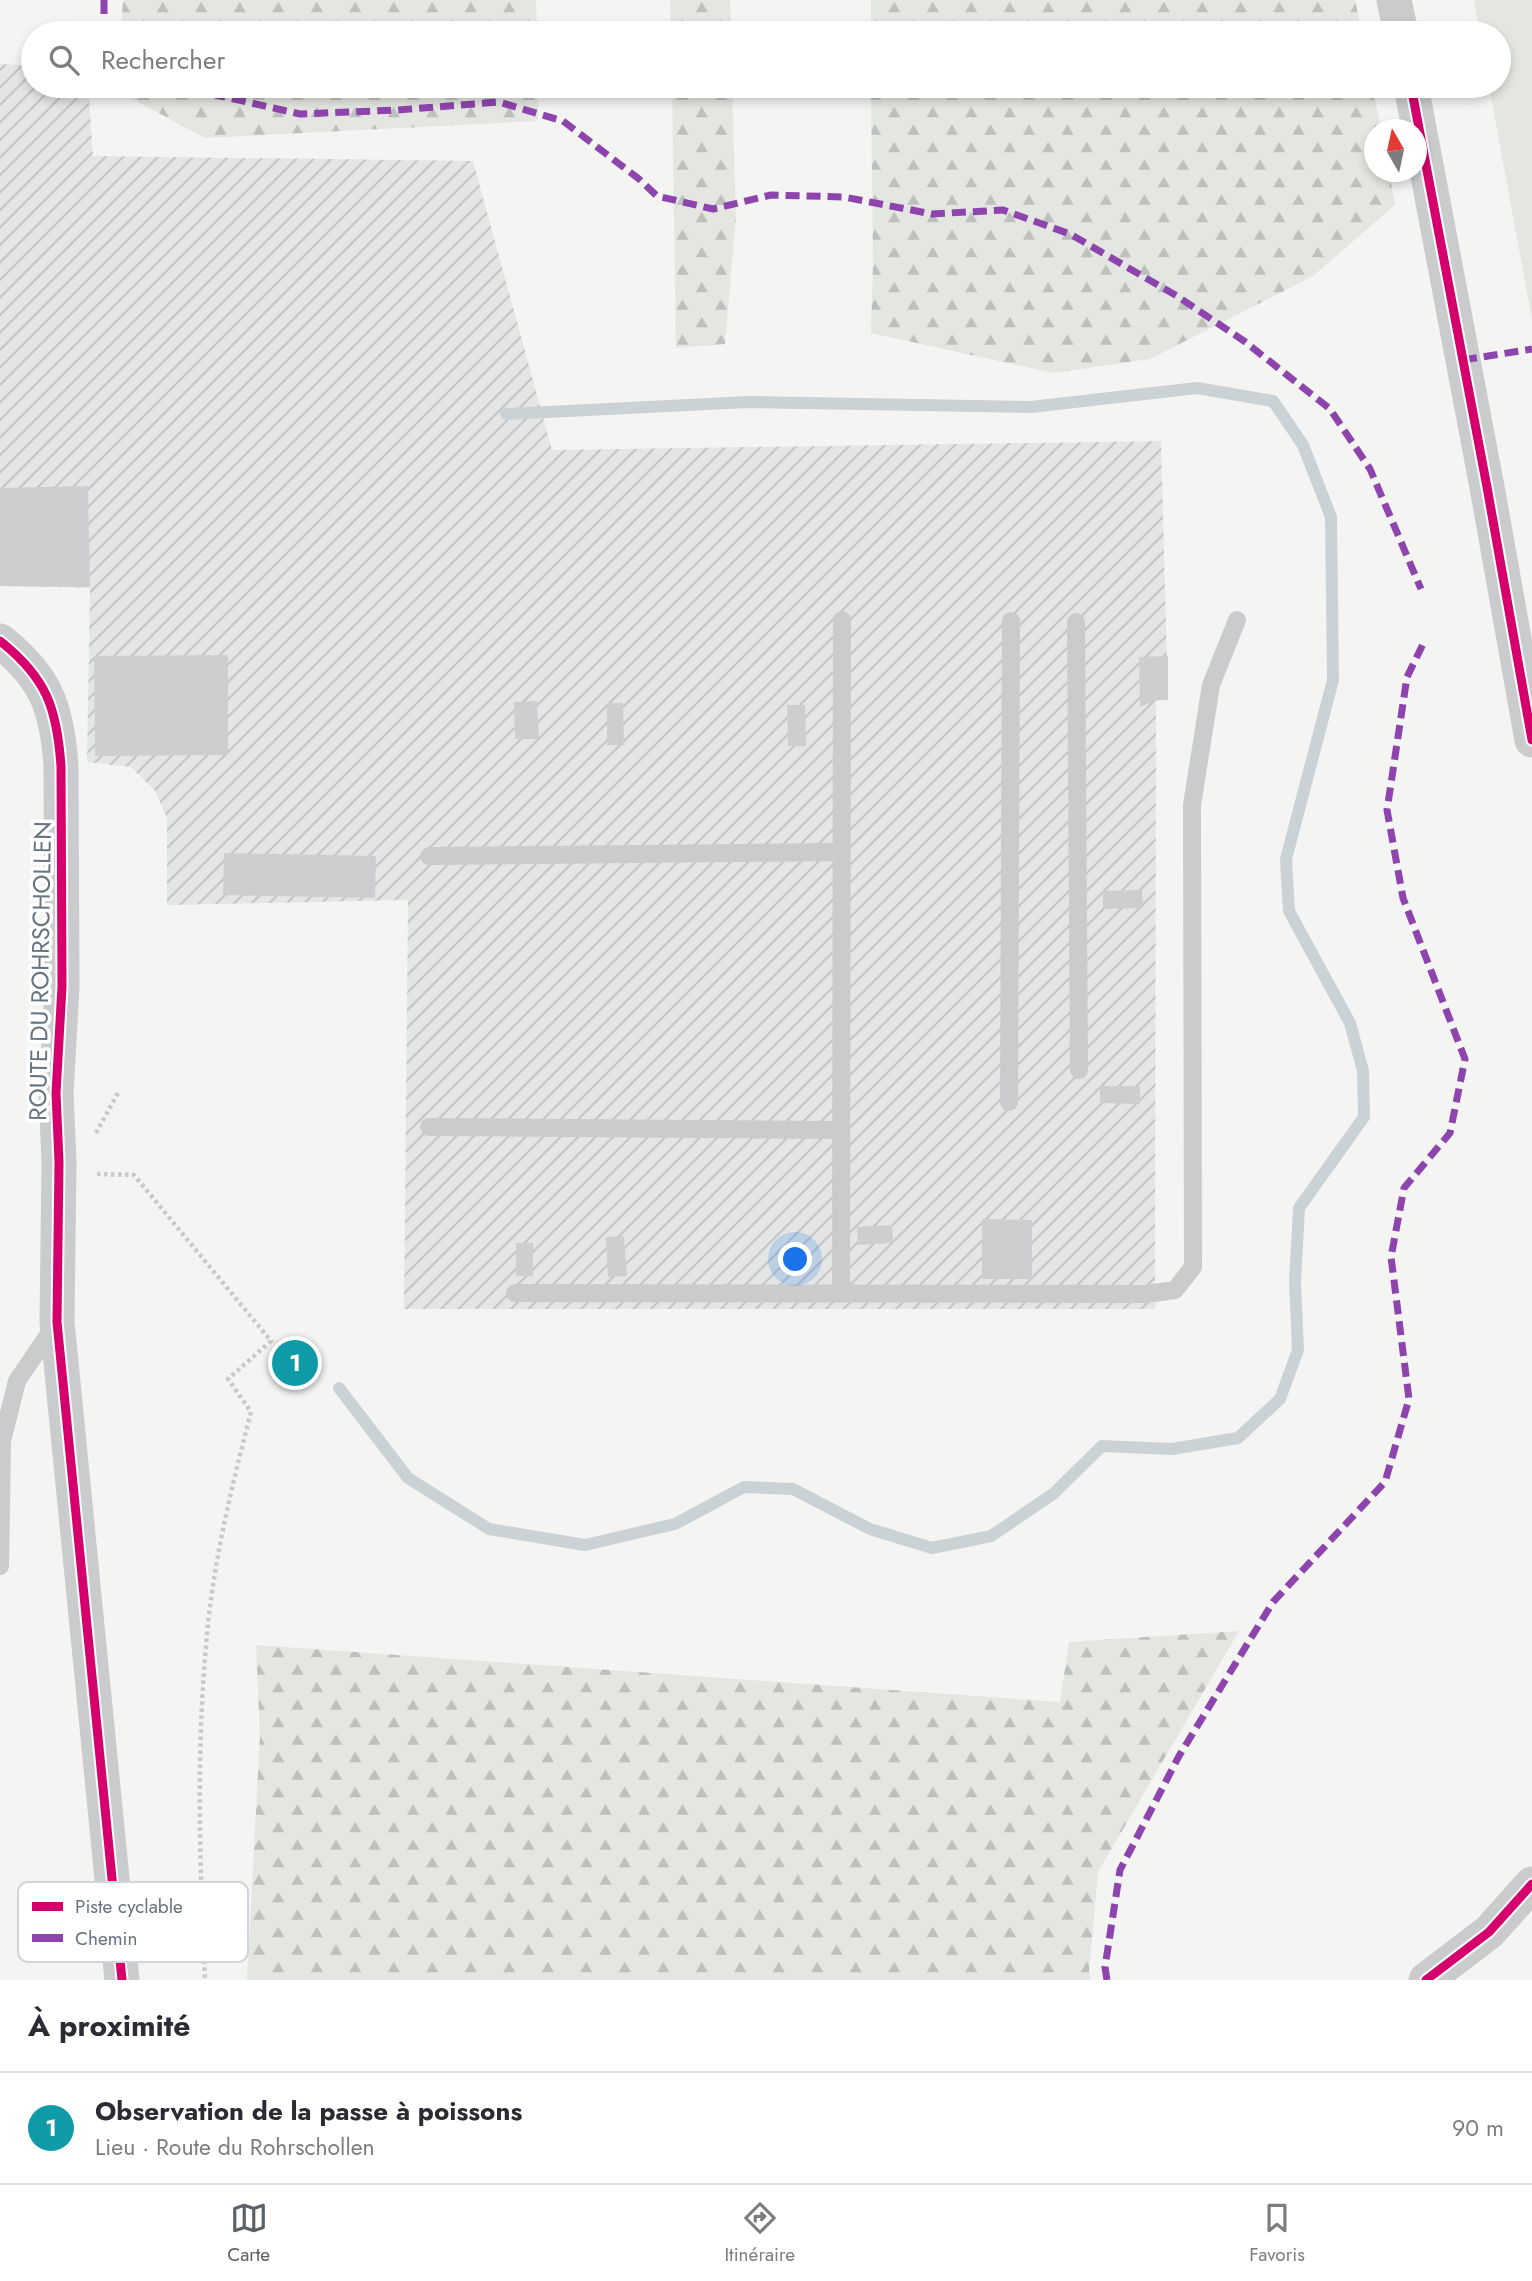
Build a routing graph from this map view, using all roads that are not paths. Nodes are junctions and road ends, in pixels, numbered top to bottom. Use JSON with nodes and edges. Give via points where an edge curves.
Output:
{"nodes":[{"id":1,"x":1394,"y":0,"type":"edge"},
{"id":2,"x":1398,"y":21,"type":"edge"},
{"id":3,"x":1413,"y":98,"type":"edge"},
{"id":4,"x":842,"y":620,"type":"dead end"},
{"id":5,"x":1237,"y":620,"type":"dead end"},
{"id":6,"x":1011,"y":621,"type":"dead end"},
{"id":7,"x":1076,"y":622,"type":"dead end"},
{"id":8,"x":0,"y":641,"type":"edge"},
{"id":9,"x":1532,"y":740,"type":"edge"},
{"id":10,"x":840,"y":852,"type":"junction"},
{"id":11,"x":429,"y":856,"type":"dead end"},
{"id":12,"x":1079,"y":1070,"type":"dead end"},
{"id":13,"x":1009,"y":1102,"type":"dead end"},
{"id":14,"x":429,"y":1127,"type":"dead end"},
{"id":15,"x":841,"y":1130,"type":"junction"},
{"id":16,"x":515,"y":1293,"type":"dead end"},
{"id":17,"x":841,"y":1293,"type":"junction"},
{"id":18,"x":57,"y":1322,"type":"junction"},
{"id":19,"x":0,"y":1566,"type":"edge"},
{"id":20,"x":112,"y":1882,"type":"edge"},
{"id":21,"x":1532,"y":1884,"type":"edge"},
{"id":22,"x":120,"y":1962,"type":"edge"},
{"id":23,"x":122,"y":1980,"type":"edge"},
{"id":24,"x":1426,"y":1980,"type":"edge"}],
"edges":[{"from":1,"to":2,"type":"street"},
{"from":3,"to":9,"type":"street"},
{"from":4,"to":10,"type":"lane"},
{"from":5,"to":17,"type":"lane","via":[[1211,685],[1192,805],[1193,1266],[1175,1290],[1146,1294]]},
{"from":6,"to":13,"type":"lane"},
{"from":7,"to":12,"type":"lane"},
{"from":8,"to":18,"type":"street","name":"ROUTE DU ROHRSCHOLLEN","via":[[37,678],[52,705],[59,738],[62,987],[56,1093]]},
{"from":10,"to":11,"type":"lane"},
{"from":10,"to":15,"type":"lane"},
{"from":14,"to":15,"type":"lane"},
{"from":15,"to":17,"type":"lane"},
{"from":16,"to":17,"type":"lane"},
{"from":18,"to":19,"type":"lane","via":[[17,1381],[2,1441]]},
{"from":18,"to":20,"type":"street","name":"ROUTE DU ROHRSCHOLLEN"},
{"from":21,"to":24,"type":"street","via":[[1489,1931]]},
{"from":22,"to":23,"type":"street","name":"ROUTE DU ROHRSCHOLLEN"}]}
